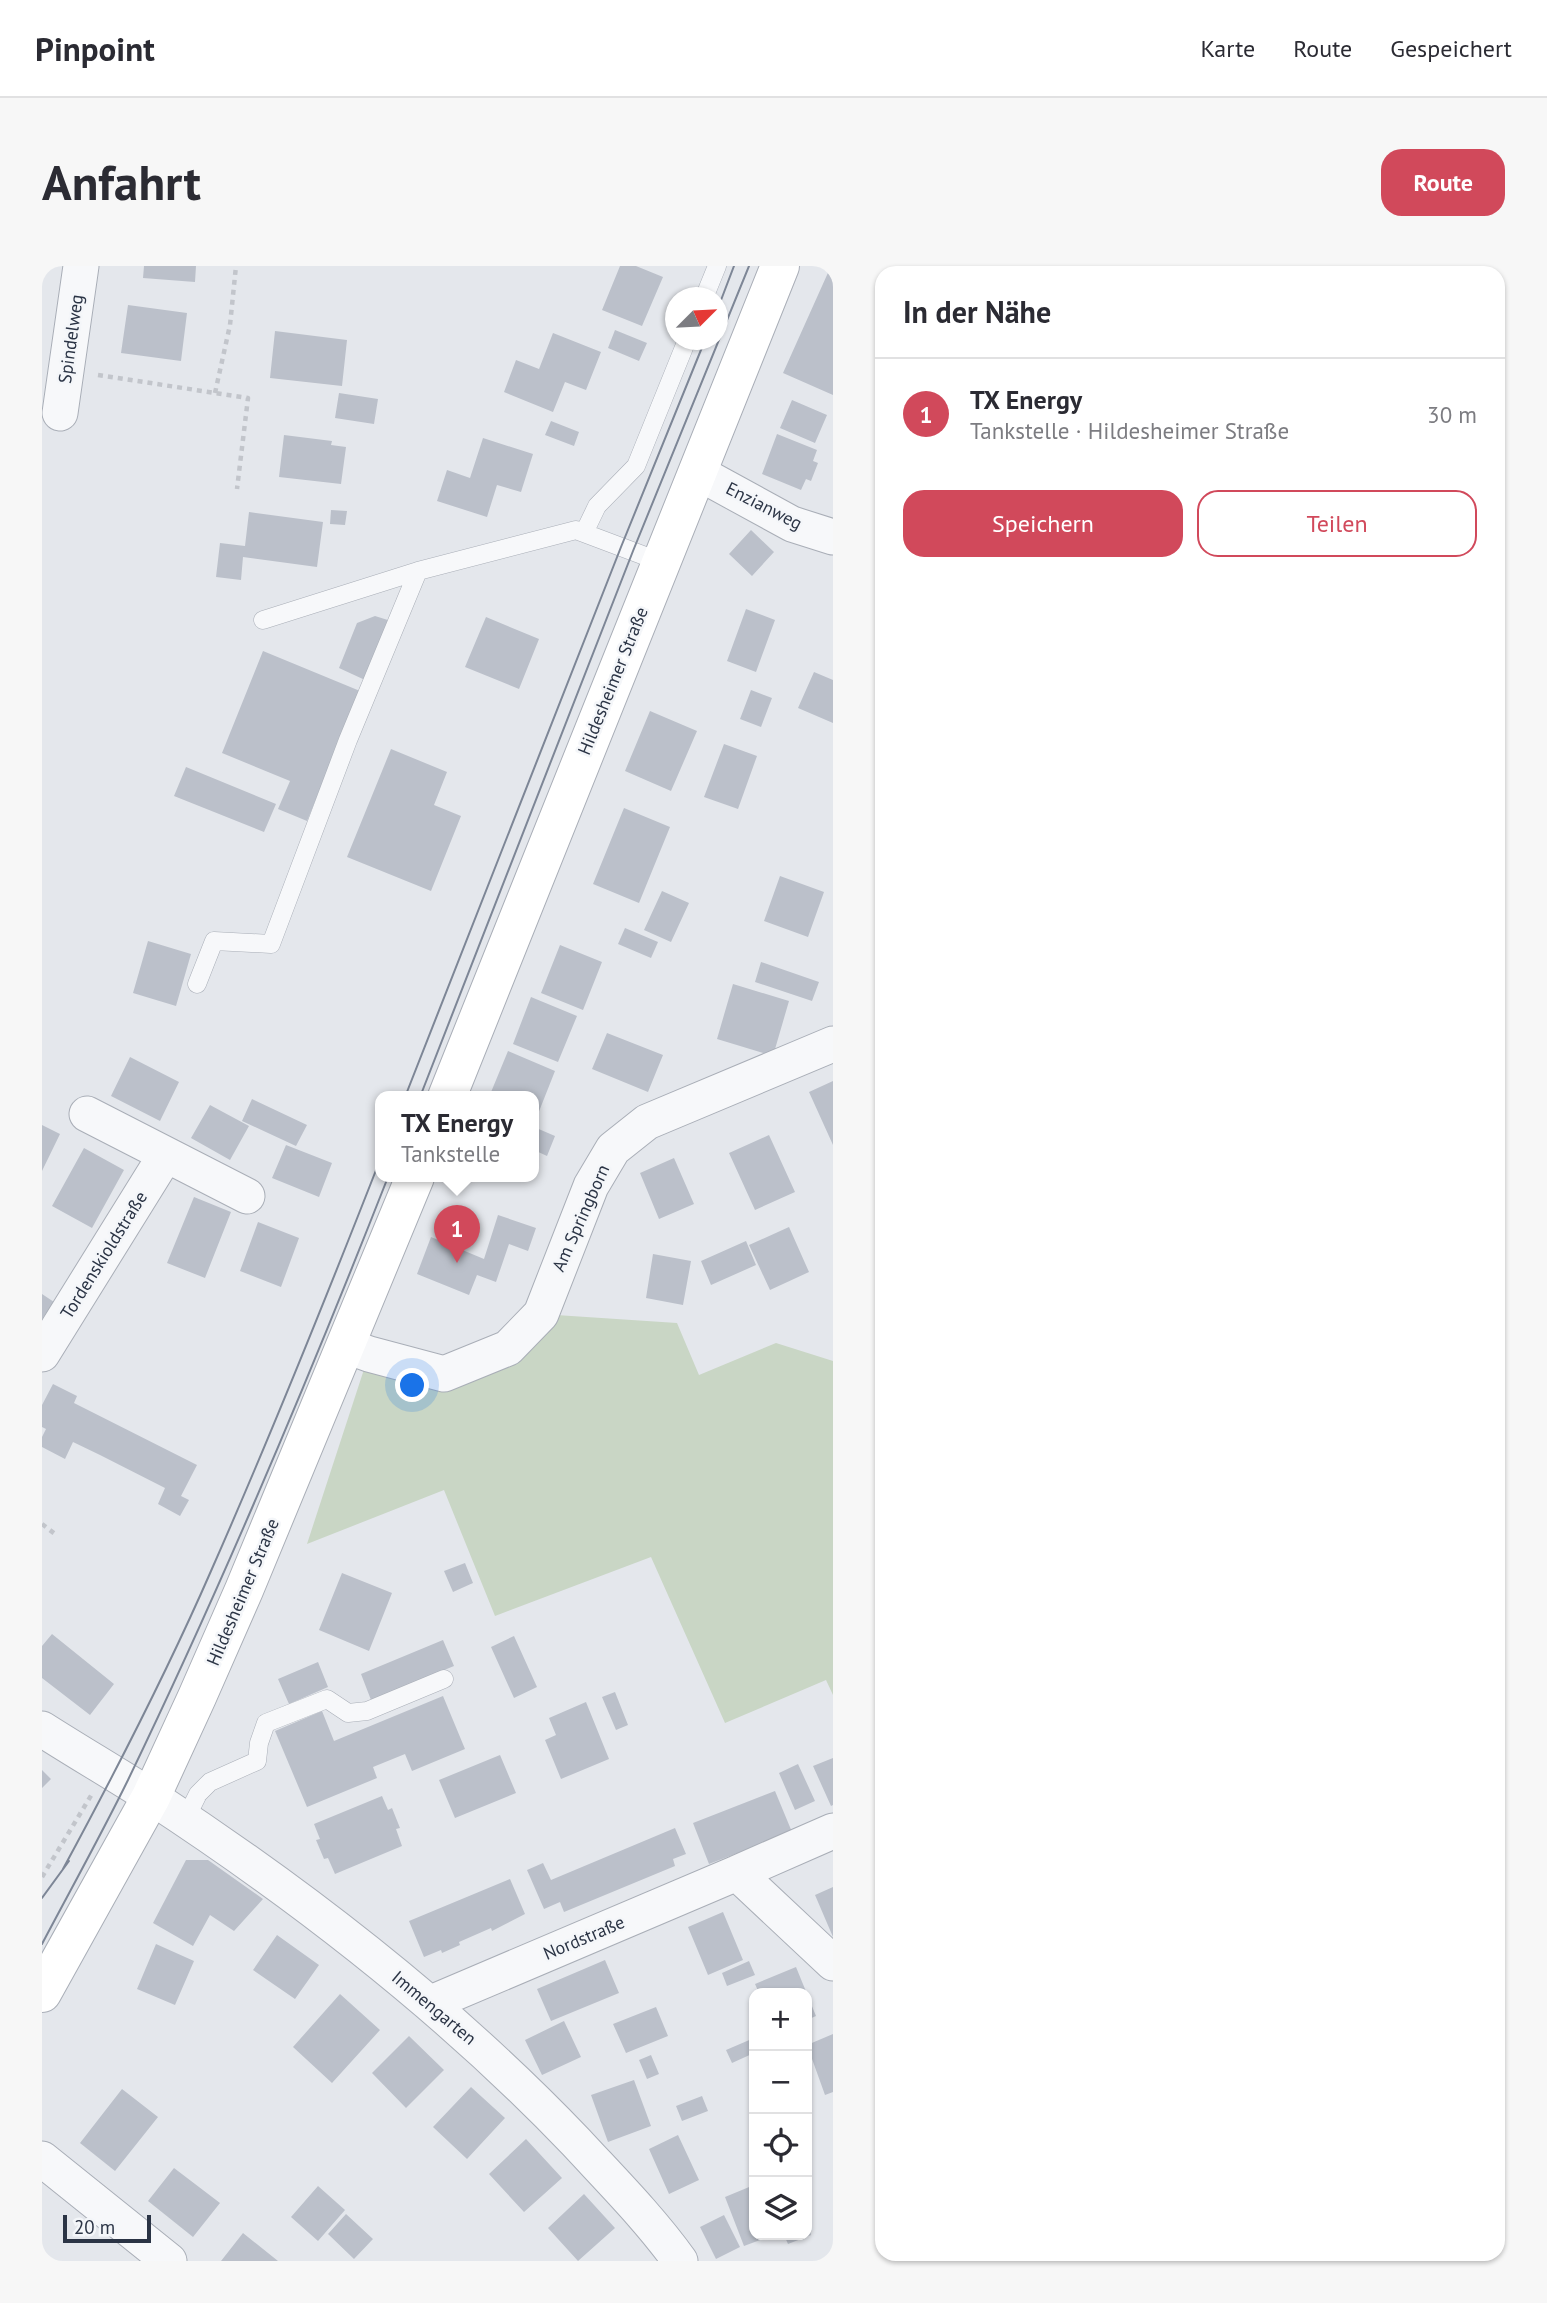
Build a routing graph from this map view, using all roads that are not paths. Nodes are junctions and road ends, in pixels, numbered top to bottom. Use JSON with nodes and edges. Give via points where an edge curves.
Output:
{"nodes":[{"id":1,"x":81,"y":266,"type":"edge"},
{"id":2,"x":717,"y":266,"type":"edge"},
{"id":3,"x":780,"y":266,"type":"edge"},
{"id":4,"x":708,"y":287,"type":"edge"},
{"id":5,"x":683,"y":350,"type":"edge"},
{"id":6,"x":60,"y":412,"type":"dead end"},
{"id":7,"x":697,"y":472,"type":"junction"},
{"id":8,"x":584,"y":533,"type":"junction"},
{"id":9,"x":833,"y":537,"type":"edge"},
{"id":10,"x":661,"y":562,"type":"junction"},
{"id":11,"x":418,"y":571,"type":"junction"},
{"id":12,"x":263,"y":620,"type":"dead end"},
{"id":13,"x":197,"y":984,"type":"dead end"},
{"id":14,"x":833,"y":1044,"type":"edge"},
{"id":15,"x":449,"y":1091,"type":"edge"},
{"id":16,"x":87,"y":1114,"type":"dead end"},
{"id":17,"x":165,"y":1156,"type":"junction"},
{"id":18,"x":413,"y":1182,"type":"edge"},
{"id":19,"x":247,"y":1196,"type":"dead end"},
{"id":20,"x":347,"y":1346,"type":"junction"},
{"id":21,"x":42,"y":1354,"type":"edge"},
{"id":22,"x":444,"y":1679,"type":"dead end"},
{"id":23,"x":42,"y":1729,"type":"edge"},
{"id":24,"x":151,"y":1797,"type":"junction"},
{"id":25,"x":185,"y":1821,"type":"junction"},
{"id":26,"x":833,"y":1831,"type":"edge"},
{"id":27,"x":737,"y":1872,"type":"junction"},
{"id":28,"x":833,"y":1963,"type":"edge"},
{"id":29,"x":42,"y":1993,"type":"edge"},
{"id":30,"x":431,"y":2003,"type":"junction"},
{"id":31,"x":42,"y":2159,"type":"edge"},
{"id":32,"x":169,"y":2261,"type":"edge"},
{"id":33,"x":680,"y":2261,"type":"edge"}],
"edges":[{"from":1,"to":6,"type":"street","name":"Spindelweg"},
{"from":2,"to":4,"type":"lane"},
{"from":3,"to":7,"type":"street","name":"Hildesheimer Straße"},
{"from":5,"to":8,"type":"lane","via":[[636,466],[597,506]]},
{"from":7,"to":9,"type":"street","name":"Enzianweg","via":[[792,524]]},
{"from":7,"to":10,"type":"street","name":"Hildesheimer Straße"},
{"from":8,"to":10,"type":"lane"},
{"from":8,"to":11,"type":"lane","via":[[576,530]]},
{"from":10,"to":15,"type":"street","name":"Hildesheimer Straße"},
{"from":11,"to":12,"type":"lane"},
{"from":11,"to":13,"type":"lane","via":[[271,944],[214,941]]},
{"from":14,"to":20,"type":"street","name":"Am Springborn","via":[[647,1122],[613,1149],[592,1186],[541,1314],[508,1348],[444,1374]]},
{"from":16,"to":17,"type":"street"},
{"from":17,"to":19,"type":"street"},
{"from":17,"to":21,"type":"street","name":"Tordenskioldstraße"},
{"from":18,"to":20,"type":"street","name":"Hildesheimer Straße"},
{"from":20,"to":24,"type":"street","name":"Hildesheimer Straße"},
{"from":22,"to":25,"type":"lane","via":[[367,1711],[348,1713],[327,1699],[266,1723],[257,1761],[210,1782],[198,1794]]},
{"from":23,"to":24,"type":"street"},
{"from":24,"to":25,"type":"street","name":"Immengarten"},
{"from":24,"to":29,"type":"street","name":"Hildesheimer Straße"},
{"from":25,"to":30,"type":"street","name":"Immengarten","via":[[281,1886]]},
{"from":26,"to":27,"type":"street","name":"Nordstraße"},
{"from":27,"to":28,"type":"street"},
{"from":27,"to":30,"type":"street","name":"Nordstraße"},
{"from":30,"to":33,"type":"street","name":"Immengarten","via":[[523,2087],[653,2224]]},
{"from":31,"to":32,"type":"street"}]}
